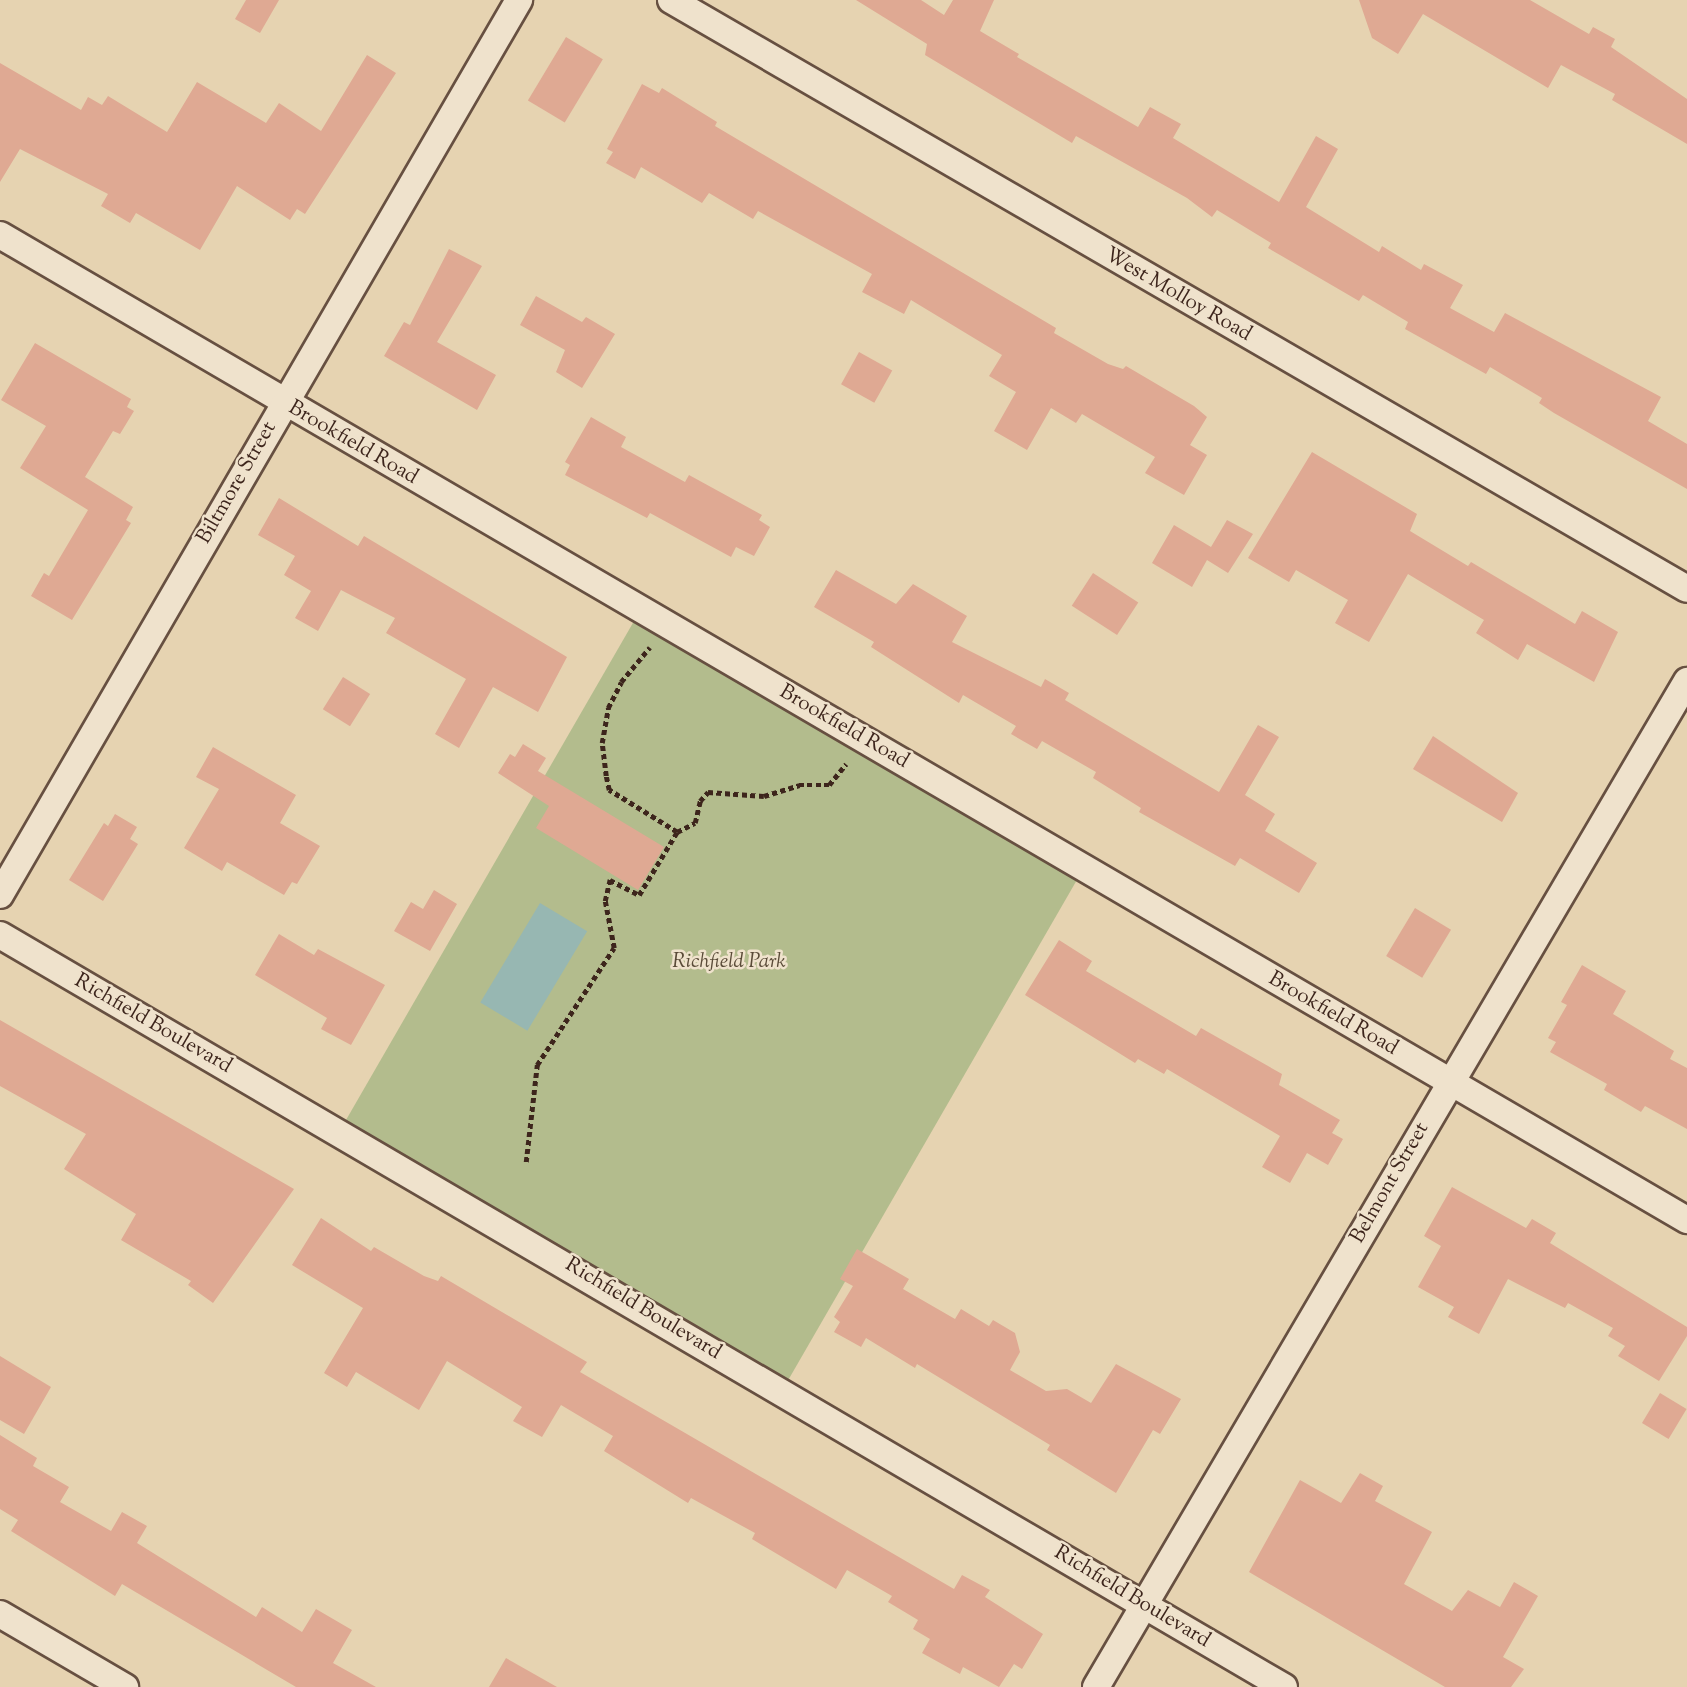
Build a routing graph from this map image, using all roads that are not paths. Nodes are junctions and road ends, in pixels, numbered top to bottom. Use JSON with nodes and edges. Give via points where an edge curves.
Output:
{"nodes":[{"id":1,"x":519,"y":0,"type":"edge"},
{"id":2,"x":671,"y":0,"type":"edge"},
{"id":3,"x":0,"y":235,"type":"edge"},
{"id":4,"x":284,"y":403,"type":"junction"},
{"id":5,"x":1687,"y":589,"type":"edge"},
{"id":6,"x":1687,"y":681,"type":"edge"},
{"id":7,"x":0,"y":895,"type":"edge"},
{"id":8,"x":0,"y":935,"type":"edge"},
{"id":9,"x":1449,"y":1081,"type":"junction"},
{"id":10,"x":1687,"y":1220,"type":"edge"},
{"id":11,"x":1145,"y":1605,"type":"junction"},
{"id":12,"x":0,"y":1614,"type":"edge"},
{"id":13,"x":125,"y":1687,"type":"edge"},
{"id":14,"x":1096,"y":1687,"type":"edge"},
{"id":15,"x":1284,"y":1687,"type":"edge"}],
"edges":[{"from":1,"to":4,"type":"street","name":"Biltmore Street"},
{"from":2,"to":5,"type":"street","name":"West Molloy Road"},
{"from":3,"to":4,"type":"street","name":"Brookfield Road"},
{"from":4,"to":7,"type":"street","name":"Biltmore Street"},
{"from":4,"to":9,"type":"street","name":"Brookfield Road"},
{"from":6,"to":9,"type":"street","name":"Belmont Street"},
{"from":8,"to":11,"type":"street","name":"Richfield Boulevard"},
{"from":9,"to":10,"type":"street","name":"Brookfield Road"},
{"from":9,"to":11,"type":"street","name":"Belmont Street"},
{"from":11,"to":14,"type":"street","name":"Belmont Street"},
{"from":11,"to":15,"type":"street","name":"Richfield Boulevard"},
{"from":12,"to":13,"type":"street"}]}
